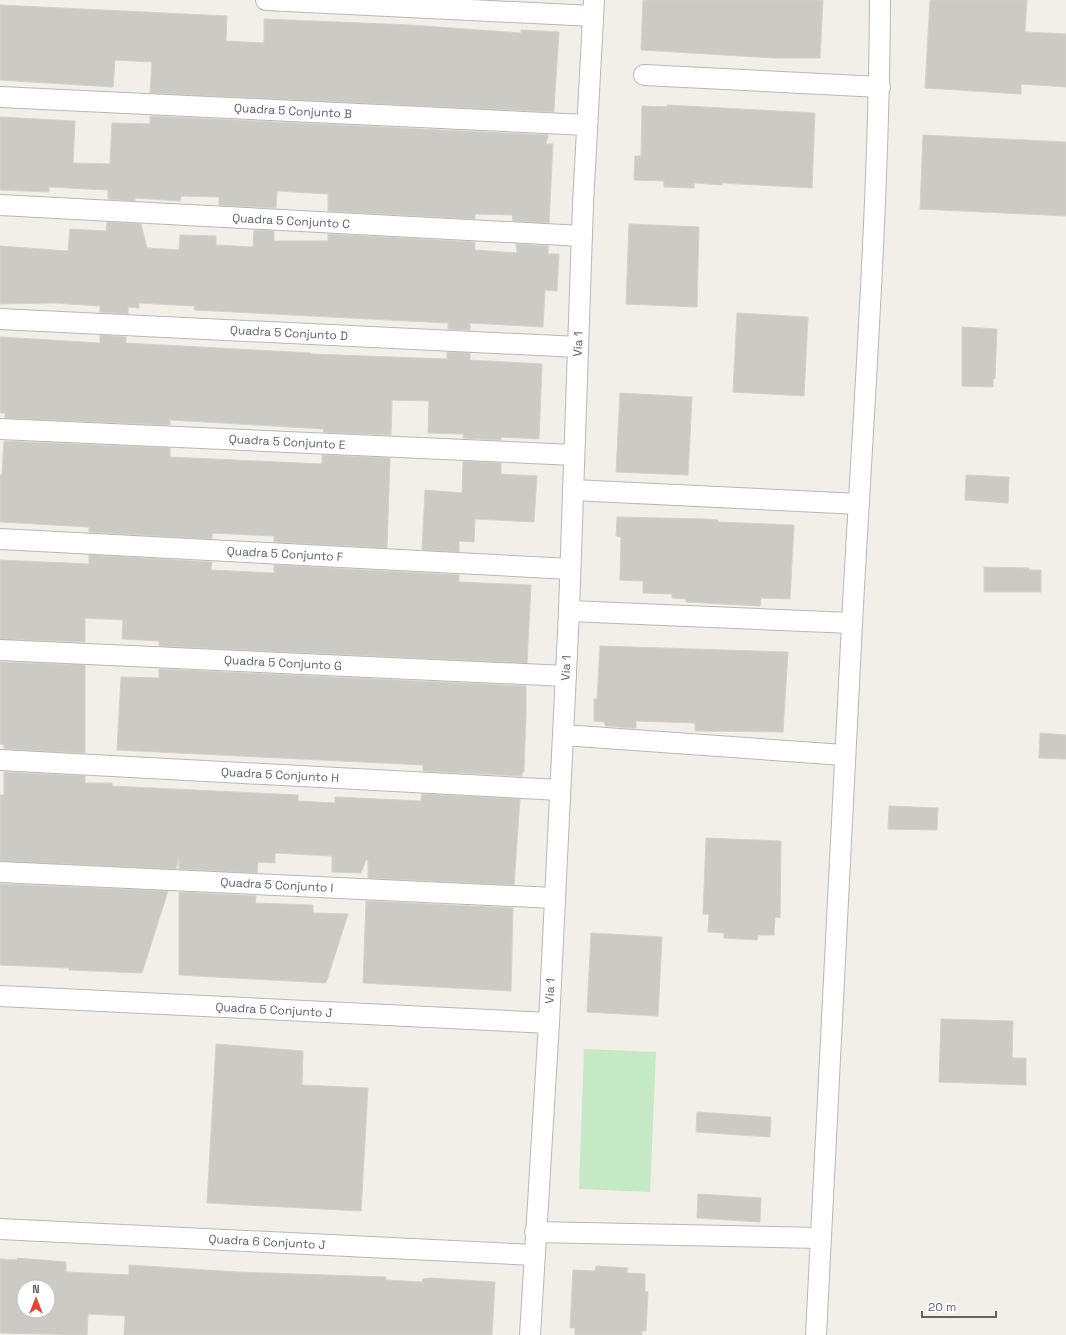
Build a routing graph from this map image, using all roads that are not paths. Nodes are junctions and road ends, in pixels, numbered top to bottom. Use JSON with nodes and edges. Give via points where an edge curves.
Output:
{"nodes":[{"id":1,"x":266,"y":0,"type":"edge"},
{"id":2,"x":880,"y":0,"type":"edge"},
{"id":3,"x":594,"y":8,"type":"edge"},
{"id":4,"x":644,"y":75,"type":"dead end"},
{"id":5,"x":880,"y":87,"type":"junction"},
{"id":6,"x":0,"y":97,"type":"edge"},
{"id":7,"x":587,"y":125,"type":"junction"},
{"id":8,"x":0,"y":205,"type":"edge"},
{"id":9,"x":582,"y":236,"type":"junction"},
{"id":10,"x":0,"y":319,"type":"edge"},
{"id":11,"x":578,"y":347,"type":"junction"},
{"id":12,"x":0,"y":429,"type":"edge"},
{"id":13,"x":574,"y":455,"type":"junction"},
{"id":14,"x":573,"y":490,"type":"junction"},
{"id":15,"x":859,"y":504,"type":"junction"},
{"id":16,"x":0,"y":539,"type":"edge"},
{"id":17,"x":570,"y":569,"type":"junction"},
{"id":18,"x":569,"y":611,"type":"junction"},
{"id":19,"x":852,"y":623,"type":"junction"},
{"id":20,"x":0,"y":650,"type":"edge"},
{"id":21,"x":566,"y":676,"type":"junction"},
{"id":22,"x":563,"y":735,"type":"junction"},
{"id":23,"x":844,"y":755,"type":"junction"},
{"id":24,"x":0,"y":760,"type":"edge"},
{"id":25,"x":560,"y":790,"type":"junction"},
{"id":26,"x":0,"y":872,"type":"edge"},
{"id":27,"x":554,"y":898,"type":"junction"},
{"id":28,"x":0,"y":996,"type":"edge"},
{"id":29,"x":549,"y":1023,"type":"junction"},
{"id":30,"x":0,"y":1229,"type":"edge"},
{"id":31,"x":535,"y":1232,"type":"junction"},
{"id":32,"x":820,"y":1238,"type":"junction"},
{"id":33,"x":534,"y":1255,"type":"junction"},
{"id":34,"x":530,"y":1335,"type":"edge"},
{"id":35,"x":816,"y":1335,"type":"edge"}],
"edges":[{"from":1,"to":3,"type":"street"},
{"from":2,"to":5,"type":"street"},
{"from":3,"to":7,"type":"street","name":"Via 1"},
{"from":4,"to":5,"type":"street"},
{"from":5,"to":15,"type":"street"},
{"from":6,"to":7,"type":"street","name":"Quadra 5 Conjunto B"},
{"from":7,"to":9,"type":"street","name":"Via 1"},
{"from":8,"to":9,"type":"street","name":"Quadra 5 Conjunto C"},
{"from":9,"to":11,"type":"street","name":"Via 1"},
{"from":10,"to":11,"type":"street","name":"Quadra 5 Conjunto D"},
{"from":11,"to":13,"type":"street","name":"Via 1"},
{"from":12,"to":13,"type":"street","name":"Quadra 5 Conjunto E"},
{"from":13,"to":14,"type":"street","name":"Via 1"},
{"from":14,"to":15,"type":"street"},
{"from":14,"to":17,"type":"street","name":"Via 1"},
{"from":15,"to":19,"type":"street"},
{"from":16,"to":17,"type":"street","name":"Quadra 5 Conjunto F"},
{"from":17,"to":18,"type":"street","name":"Via 1"},
{"from":18,"to":19,"type":"street"},
{"from":18,"to":21,"type":"street","name":"Via 1"},
{"from":19,"to":23,"type":"street"},
{"from":20,"to":21,"type":"street","name":"Quadra 5 Conjunto G"},
{"from":21,"to":22,"type":"street","name":"Via 1"},
{"from":22,"to":23,"type":"street"},
{"from":22,"to":25,"type":"street","name":"Via 1"},
{"from":23,"to":32,"type":"street"},
{"from":24,"to":25,"type":"street","name":"Quadra 5 Conjunto H"},
{"from":25,"to":27,"type":"street","name":"Via 1"},
{"from":26,"to":27,"type":"street","name":"Quadra 5 Conjunto I"},
{"from":27,"to":29,"type":"street","name":"Via 1"},
{"from":28,"to":29,"type":"street","name":"Quadra 5 Conjunto J"},
{"from":29,"to":31,"type":"street","name":"Via 1"},
{"from":30,"to":33,"type":"street","name":"Quadra 6 Conjunto J"},
{"from":31,"to":32,"type":"street"},
{"from":31,"to":33,"type":"street","name":"Via 1"},
{"from":32,"to":35,"type":"street"},
{"from":33,"to":34,"type":"street","name":"Via 1"}]}
